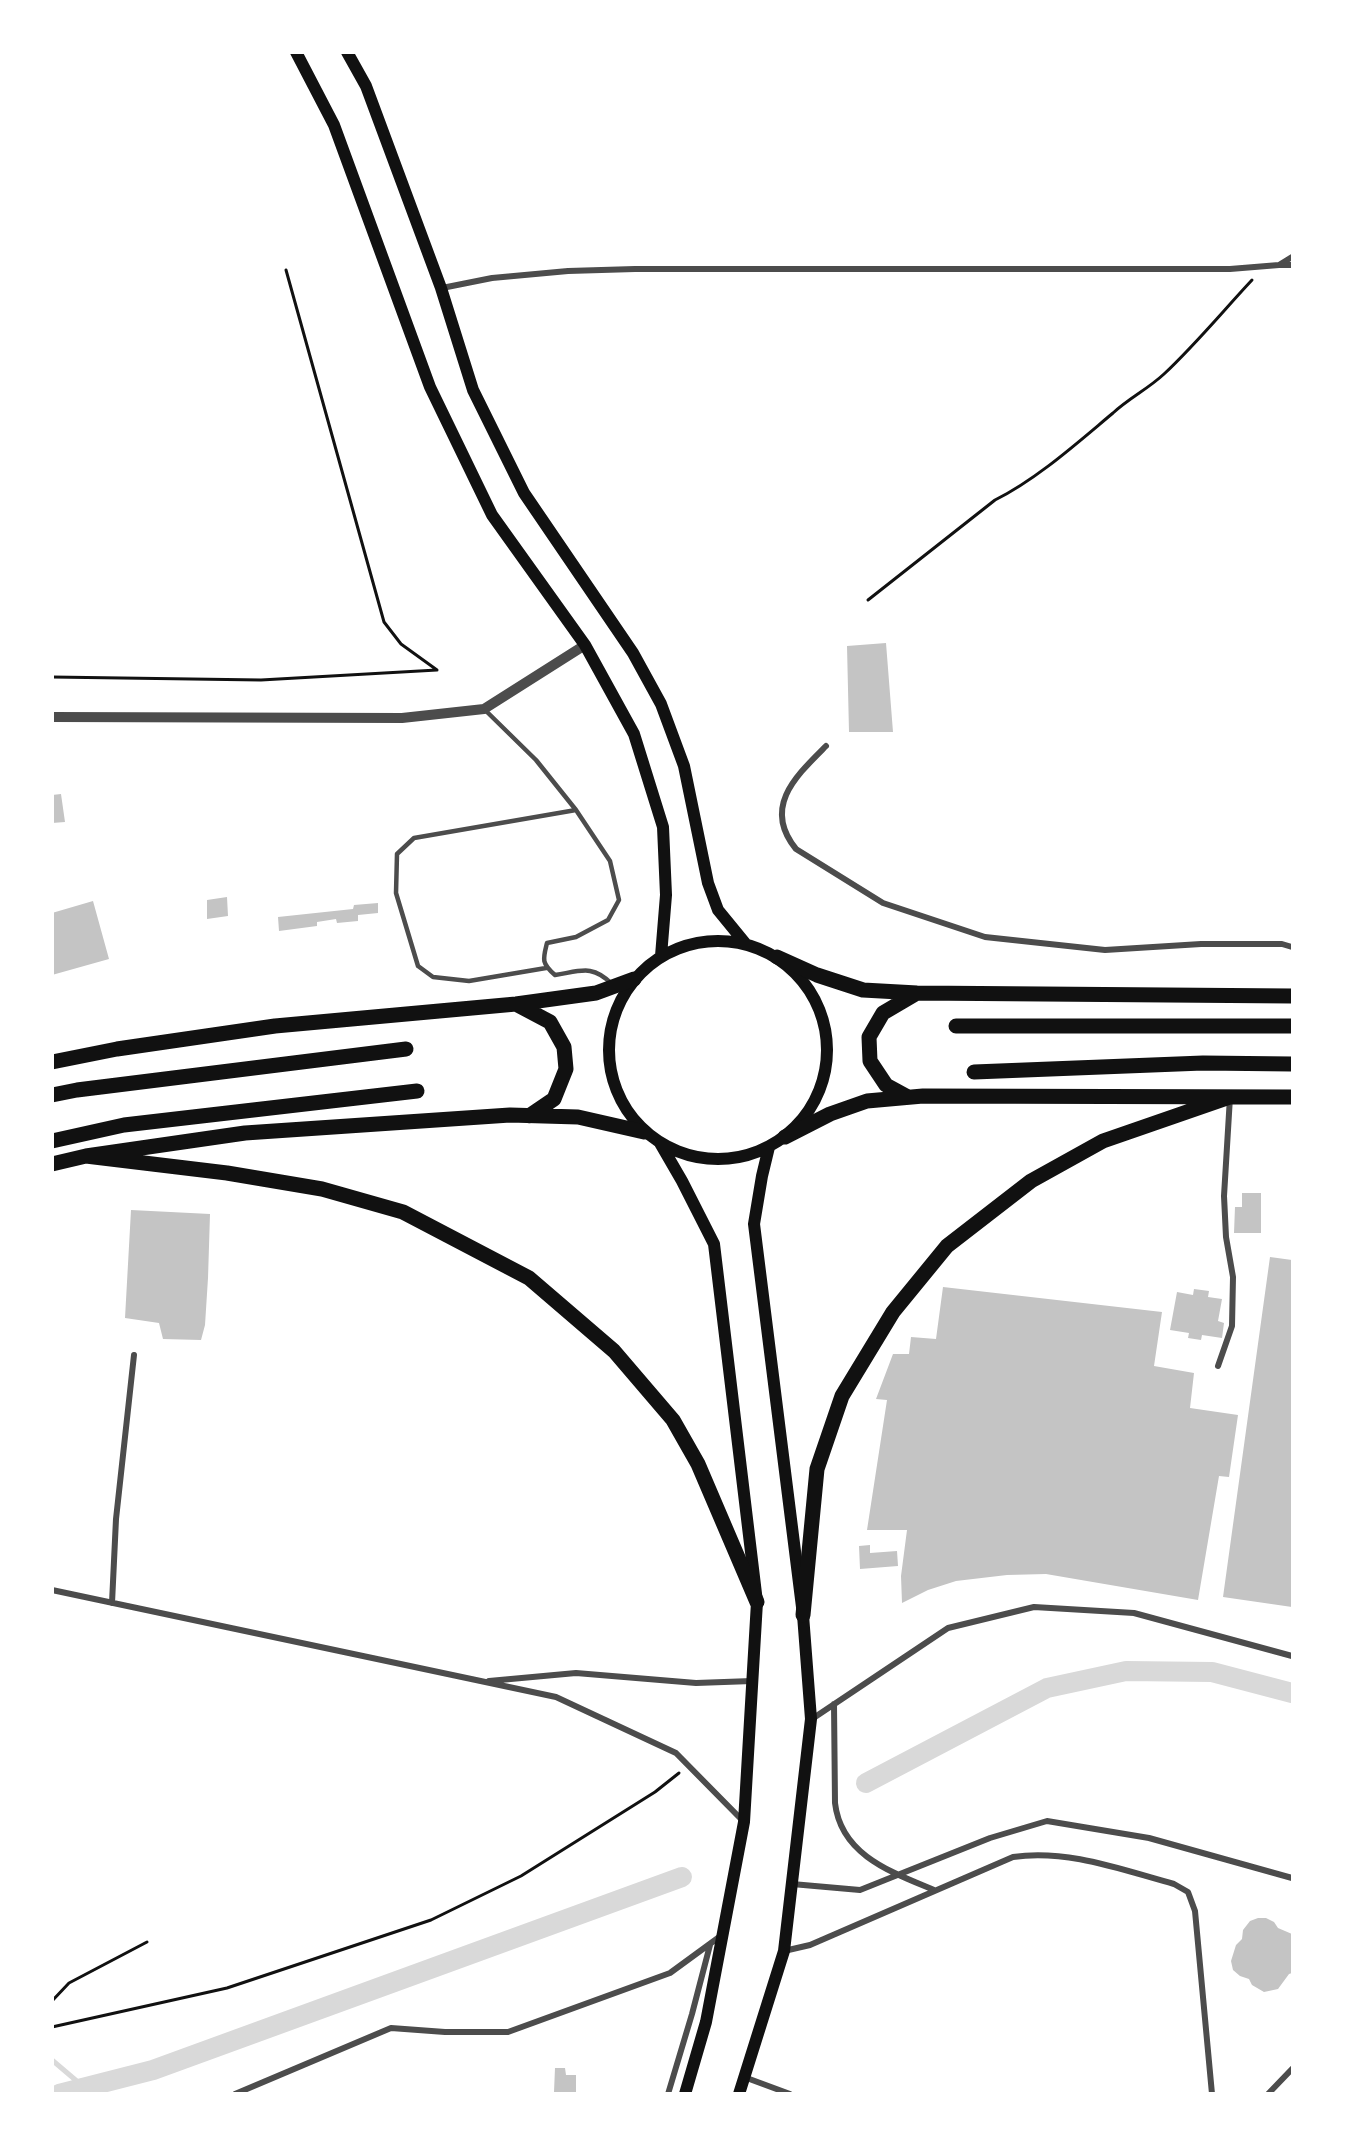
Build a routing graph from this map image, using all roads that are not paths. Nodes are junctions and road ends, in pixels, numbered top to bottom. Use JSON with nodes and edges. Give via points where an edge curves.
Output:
{"nodes":[{"id":1,"x":296,"y":52,"type":"edge"},
{"id":2,"x":347,"y":52,"type":"edge"},
{"id":3,"x":1293,"y":257,"type":"edge"},
{"id":4,"x":1279,"y":265,"type":"junction"},
{"id":5,"x":1293,"y":265,"type":"edge"},
{"id":6,"x":441,"y":288,"type":"junction"},
{"id":7,"x":585,"y":645,"type":"junction"},
{"id":8,"x":484,"y":709,"type":"junction"},
{"id":9,"x":52,"y":717,"type":"edge"},
{"id":10,"x":826,"y":746,"type":"dead end"},
{"id":11,"x":576,"y":810,"type":"junction"},
{"id":12,"x":745,"y":943,"type":"junction"},
{"id":13,"x":1293,"y":946,"type":"edge"},
{"id":14,"x":661,"y":956,"type":"junction"},
{"id":15,"x":777,"y":957,"type":"junction"},
{"id":16,"x":546,"y":968,"type":"junction"},
{"id":17,"x":634,"y":979,"type":"junction"},
{"id":18,"x":614,"y":986,"type":"junction"},
{"id":19,"x":917,"y":993,"type":"junction"},
{"id":20,"x":1293,"y":996,"type":"edge"},
{"id":21,"x":516,"y":1004,"type":"junction"},
{"id":22,"x":956,"y":1026,"type":"dead end"},
{"id":23,"x":1293,"y":1026,"type":"edge"},
{"id":24,"x":406,"y":1049,"type":"dead end"},
{"id":25,"x":52,"y":1062,"type":"edge"},
{"id":26,"x":1293,"y":1064,"type":"edge"},
{"id":27,"x":974,"y":1072,"type":"dead end"},
{"id":28,"x":417,"y":1091,"type":"dead end"},
{"id":29,"x":52,"y":1095,"type":"edge"},
{"id":30,"x":908,"y":1097,"type":"junction"},
{"id":31,"x":1230,"y":1097,"type":"junction"},
{"id":32,"x":1293,"y":1097,"type":"edge"},
{"id":33,"x":529,"y":1116,"type":"junction"},
{"id":34,"x":645,"y":1132,"type":"junction"},
{"id":35,"x":785,"y":1137,"type":"junction"},
{"id":36,"x":52,"y":1141,"type":"edge"},
{"id":37,"x":660,"y":1143,"type":"junction"},
{"id":38,"x":769,"y":1147,"type":"junction"},
{"id":39,"x":86,"y":1156,"type":"junction"},
{"id":40,"x":52,"y":1164,"type":"edge"},
{"id":41,"x":134,"y":1355,"type":"dead end"},
{"id":42,"x":1218,"y":1366,"type":"dead end"},
{"id":43,"x":52,"y":1590,"type":"edge"},
{"id":44,"x":757,"y":1602,"type":"junction"},
{"id":45,"x":112,"y":1603,"type":"junction"},
{"id":46,"x":803,"y":1615,"type":"junction"},
{"id":47,"x":1293,"y":1656,"type":"edge"},
{"id":48,"x":752,"y":1681,"type":"junction"},
{"id":49,"x":483,"y":1682,"type":"junction"},
{"id":50,"x":834,"y":1704,"type":"junction"},
{"id":51,"x":811,"y":1719,"type":"junction"},
{"id":52,"x":744,"y":1822,"type":"junction"},
{"id":53,"x":898,"y":1875,"type":"junction"},
{"id":54,"x":1293,"y":1878,"type":"edge"},
{"id":55,"x":792,"y":1884,"type":"junction"},
{"id":56,"x":934,"y":1890,"type":"junction"},
{"id":57,"x":723,"y":1935,"type":"junction"},
{"id":58,"x":710,"y":1944,"type":"junction"},
{"id":59,"x":784,"y":1951,"type":"junction"},
{"id":60,"x":1293,"y":2070,"type":"edge"},
{"id":61,"x":744,"y":2077,"type":"junction"},
{"id":62,"x":235,"y":2094,"type":"edge"},
{"id":63,"x":668,"y":2094,"type":"edge"},
{"id":64,"x":685,"y":2094,"type":"edge"},
{"id":65,"x":739,"y":2094,"type":"edge"},
{"id":66,"x":790,"y":2094,"type":"edge"},
{"id":67,"x":1212,"y":2094,"type":"edge"},
{"id":68,"x":1268,"y":2094,"type":"edge"}],
"edges":[{"from":1,"to":7,"type":"main road","via":[[334,125],[430,387],[492,515]]},
{"from":2,"to":6,"type":"main road","via":[[366,86]]},
{"from":3,"to":4,"type":"street"},
{"from":4,"to":5,"type":"street"},
{"from":4,"to":6,"type":"street","via":[[1218,269],[579,271],[492,278]]},
{"from":6,"to":12,"type":"main road","via":[[473,390],[524,493],[633,652],[661,704],[684,766],[708,883],[718,910]]},
{"from":7,"to":8,"type":"street"},
{"from":7,"to":14,"type":"main road","via":[[634,734],[663,826],[666,895]]},
{"from":8,"to":9,"type":"street","via":[[402,718]]},
{"from":8,"to":11,"type":"lane","via":[[536,759]]},
{"from":10,"to":13,"type":"street","via":[[796,776],[788,791],[783,808],[787,837],[796,849],[883,903],[985,937],[1072,947],[1105,950],[1201,944]]},
{"from":11,"to":16,"type":"lane","via":[[610,861],[619,900],[608,920],[576,937],[547,943],[543,958]]},
{"from":11,"to":16,"type":"lane","via":[[414,838],[397,855],[396,893],[418,966],[434,977],[469,981]]},
{"from":12,"to":14,"type":"main road","via":[[716,940],[687,944]]},
{"from":12,"to":15,"type":"main road"},
{"from":14,"to":17,"type":"main road"},
{"from":15,"to":19,"type":"highway","via":[[862,990]]},
{"from":15,"to":35,"type":"main road","via":[[803,980],[815,1000],[828,1045],[824,1080],[809,1111]]},
{"from":16,"to":18,"type":"lane","via":[[555,975],[584,970],[600,972]]},
{"from":17,"to":18,"type":"highway"},
{"from":17,"to":34,"type":"main road","via":[[616,1008],[608,1041],[610,1074],[623,1106]]},
{"from":18,"to":21,"type":"highway","via":[[596,993]]},
{"from":19,"to":20,"type":"highway"},
{"from":19,"to":30,"type":"highway","via":[[883,1013],[869,1037],[870,1061],[886,1085]]},
{"from":21,"to":25,"type":"highway","via":[[275,1026]]},
{"from":21,"to":33,"type":"highway","via":[[550,1022],[564,1047],[566,1069],[554,1099]]},
{"from":22,"to":23,"type":"highway"},
{"from":24,"to":29,"type":"highway"},
{"from":26,"to":27,"type":"highway","via":[[1203,1063]]},
{"from":28,"to":36,"type":"highway","via":[[124,1125]]},
{"from":30,"to":31,"type":"highway"},
{"from":30,"to":35,"type":"highway","via":[[867,1101]]},
{"from":31,"to":32,"type":"highway"},
{"from":31,"to":42,"type":"street","via":[[1224,1196],[1233,1276],[1232,1326]]},
{"from":31,"to":46,"type":"highway","via":[[1103,1141],[1031,1181],[947,1246],[893,1312],[842,1396],[818,1469]]},
{"from":33,"to":34,"type":"highway","via":[[578,1117]]},
{"from":33,"to":39,"type":"highway","via":[[245,1133]]},
{"from":34,"to":37,"type":"main road"},
{"from":35,"to":38,"type":"main road"},
{"from":37,"to":38,"type":"main road","via":[[686,1155],[714,1159],[742,1157]]},
{"from":37,"to":44,"type":"main road","via":[[714,1244]]},
{"from":38,"to":46,"type":"main road","via":[[754,1224]]},
{"from":39,"to":40,"type":"highway"},
{"from":39,"to":44,"type":"highway","via":[[322,1189],[403,1212],[529,1278],[614,1351],[673,1420],[699,1464]]},
{"from":41,"to":45,"type":"street","via":[[116,1519]]},
{"from":43,"to":45,"type":"street"},
{"from":44,"to":48,"type":"main road"},
{"from":45,"to":49,"type":"street"},
{"from":46,"to":51,"type":"main road"},
{"from":47,"to":50,"type":"street","via":[[1134,1613],[1034,1607],[948,1628]]},
{"from":48,"to":49,"type":"street","via":[[696,1683],[576,1673]]},
{"from":48,"to":52,"type":"main road"},
{"from":49,"to":52,"type":"street","via":[[556,1697],[676,1753]]},
{"from":50,"to":51,"type":"street"},
{"from":50,"to":53,"type":"street","via":[[837,1818],[862,1854]]},
{"from":51,"to":55,"type":"main road"},
{"from":52,"to":57,"type":"main road"},
{"from":53,"to":54,"type":"street","via":[[990,1838],[1047,1821],[1149,1838]]},
{"from":53,"to":55,"type":"street","via":[[860,1890]]},
{"from":53,"to":56,"type":"street"},
{"from":55,"to":59,"type":"main road"},
{"from":56,"to":59,"type":"street","via":[[810,1945]]},
{"from":56,"to":67,"type":"street","via":[[1013,1857],[1033,1854],[1066,1856],[1183,1888],[1195,1911]]},
{"from":57,"to":58,"type":"street"},
{"from":57,"to":64,"type":"main road","via":[[706,2022]]},
{"from":58,"to":62,"type":"street","via":[[670,1973],[508,2032],[392,2028]]},
{"from":58,"to":63,"type":"street"},
{"from":59,"to":61,"type":"main road"},
{"from":60,"to":68,"type":"street"},
{"from":61,"to":65,"type":"main road"},
{"from":61,"to":66,"type":"street"}]}
